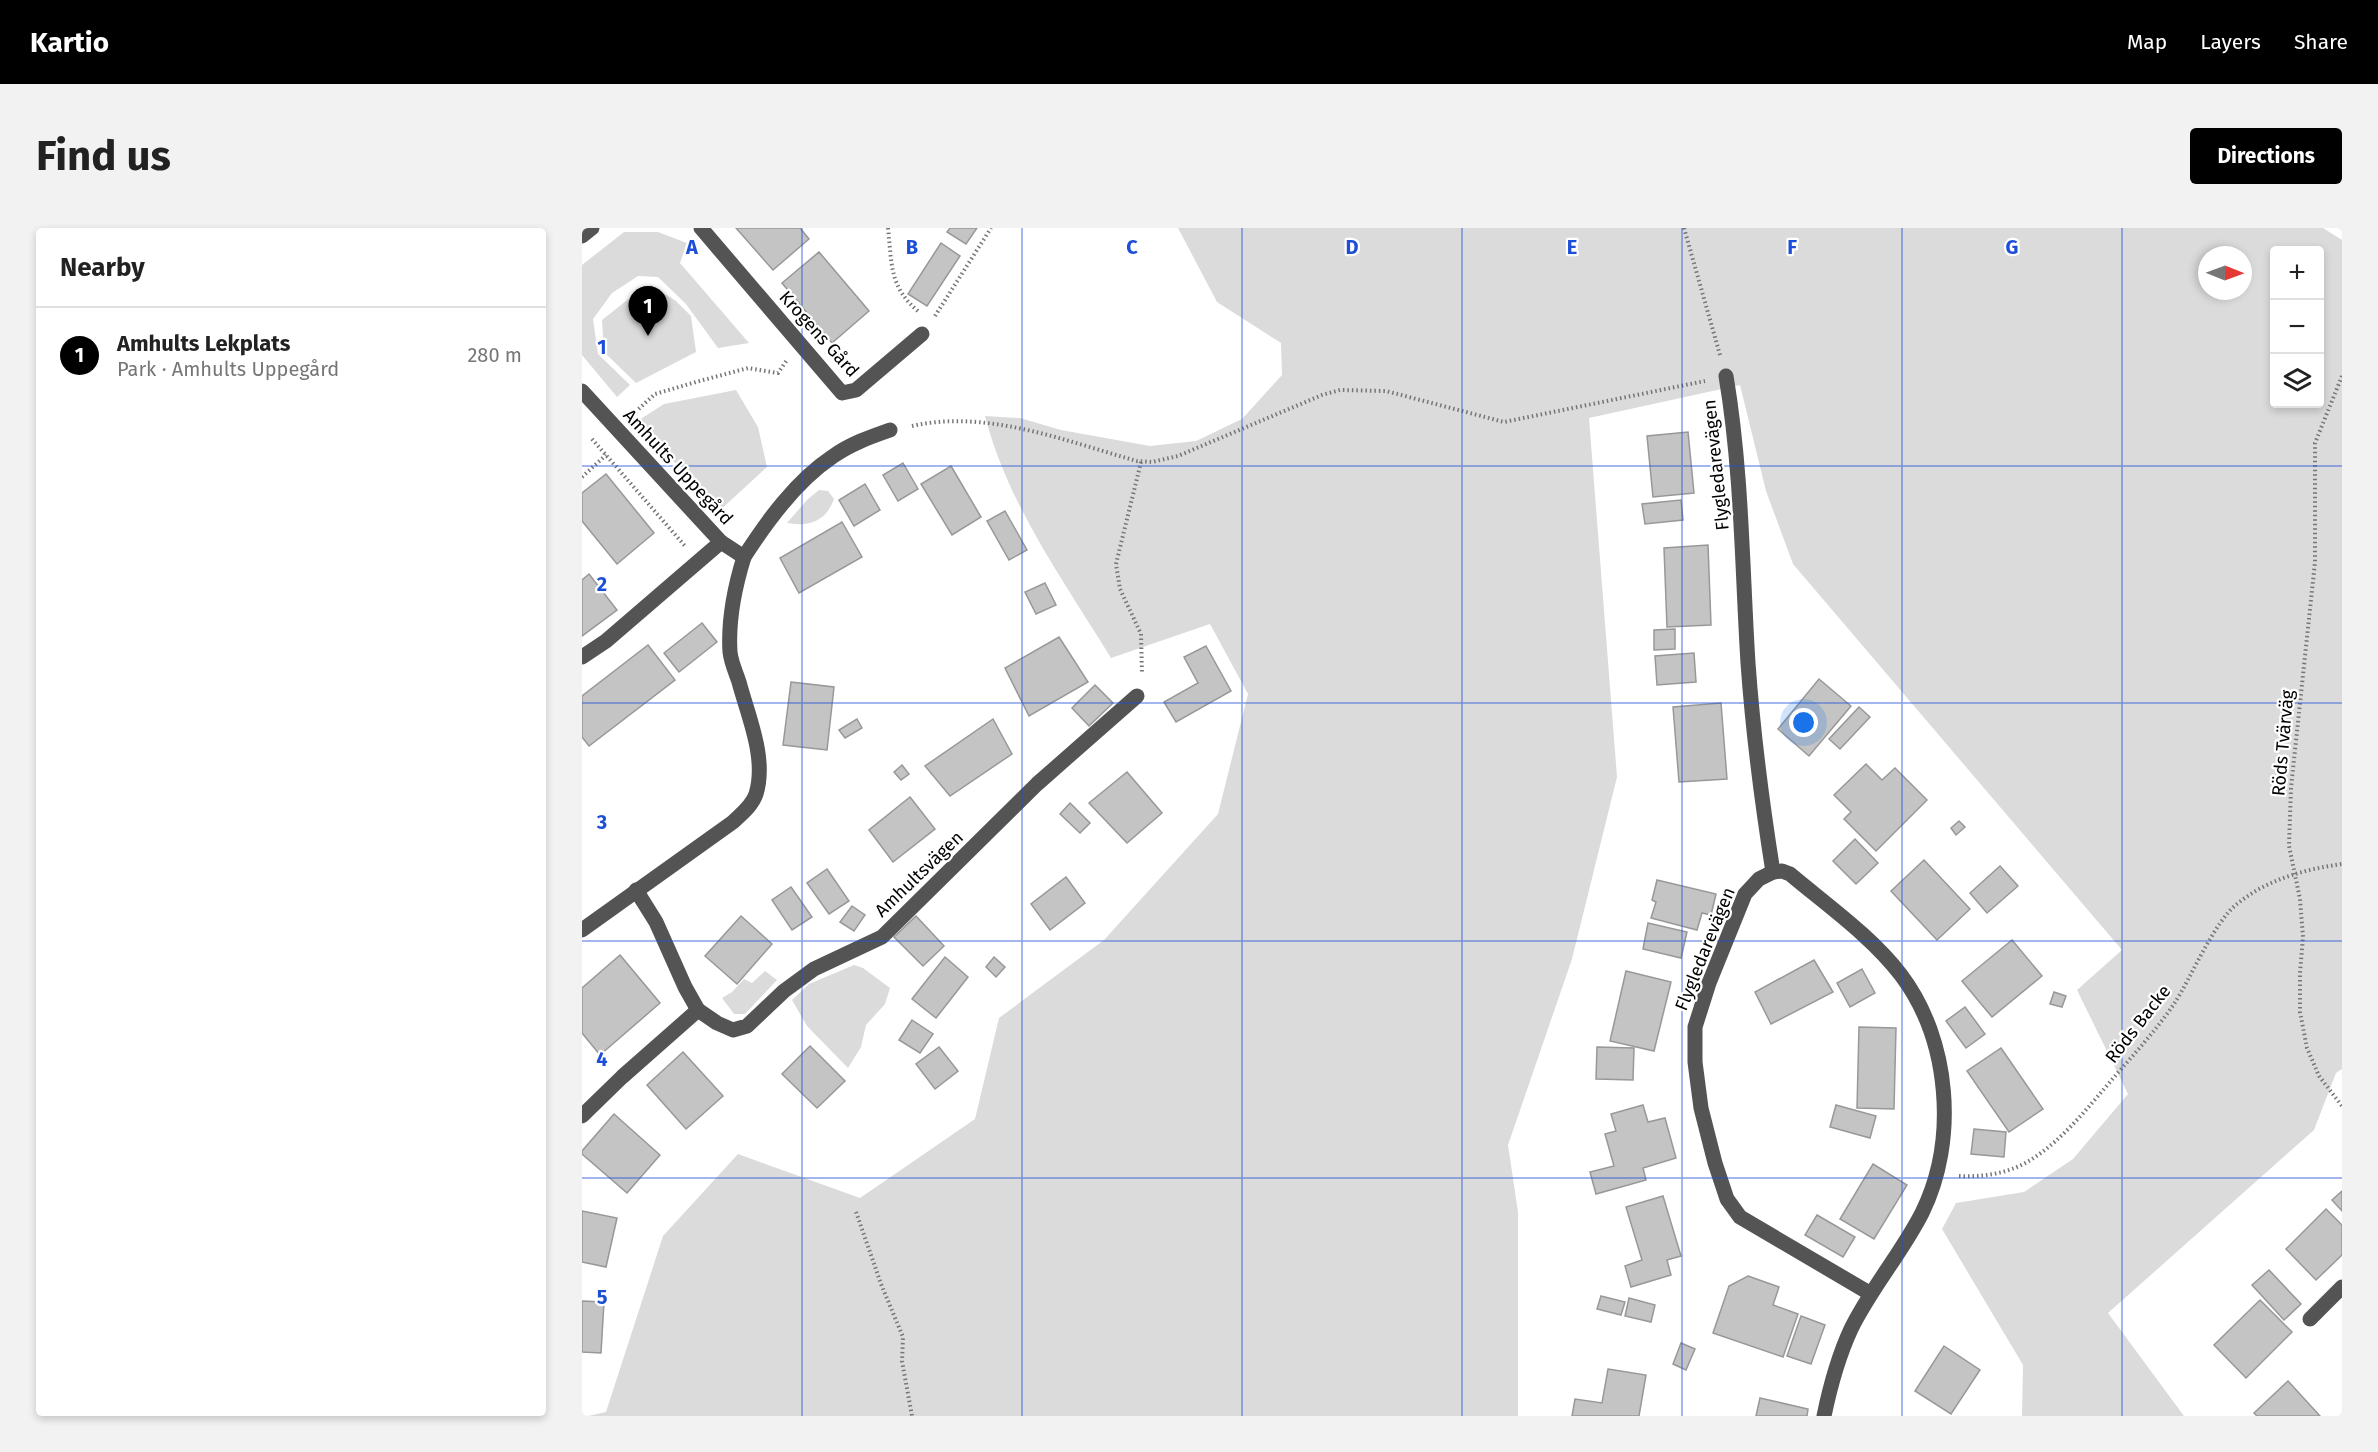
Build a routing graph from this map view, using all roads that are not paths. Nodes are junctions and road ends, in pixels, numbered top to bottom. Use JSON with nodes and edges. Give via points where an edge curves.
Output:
{"nodes":[{"id":1,"x":701,"y":228,"type":"edge"},
{"id":2,"x":922,"y":334,"type":"road end"},
{"id":3,"x":1726,"y":376,"type":"road end"},
{"id":4,"x":582,"y":391,"type":"edge"},
{"id":5,"x":890,"y":430,"type":"road end"},
{"id":6,"x":721,"y":542,"type":"junction"},
{"id":7,"x":744,"y":557,"type":"junction"},
{"id":8,"x":582,"y":657,"type":"edge"},
{"id":9,"x":1137,"y":696,"type":"road end"},
{"id":10,"x":1773,"y":872,"type":"junction"},
{"id":11,"x":636,"y":890,"type":"junction"},
{"id":12,"x":582,"y":930,"type":"edge"},
{"id":13,"x":698,"y":1010,"type":"junction"},
{"id":14,"x":582,"y":1116,"type":"edge"},
{"id":15,"x":2342,"y":1287,"type":"edge"},
{"id":16,"x":1871,"y":1294,"type":"junction"},
{"id":17,"x":2310,"y":1319,"type":"dead end"},
{"id":18,"x":1824,"y":1416,"type":"edge"}],
"edges":[{"from":1,"to":2,"type":"street","name":"Krogens Gård","via":[[842,393],[856,390]]},
{"from":3,"to":10,"type":"street","name":"Flygledarevägen","via":[[1735,431],[1748,663]]},
{"from":4,"to":6,"type":"street","name":"Amhults Uppegård"},
{"from":5,"to":7,"type":"street","via":[[831,457],[810,475],[761,530]]},
{"from":6,"to":7,"type":"street"},
{"from":6,"to":8,"type":"street","name":"Amhults Uppegård"},
{"from":7,"to":11,"type":"street","via":[[737,580],[730,653],[757,746],[756,794],[733,822]]},
{"from":9,"to":13,"type":"street","name":"Amhultsvägen","via":[[1037,784],[882,937],[814,969],[747,1026],[733,1030]]},
{"from":10,"to":16,"type":"street","via":[[1791,874],[1873,945],[1901,976],[1931,1030],[1944,1103],[1937,1172],[1922,1212]]},
{"from":10,"to":16,"type":"street","name":"Flygledarevägen","via":[[1759,879],[1745,894],[1695,1027],[1695,1073],[1701,1108],[1727,1199],[1740,1217]]},
{"from":11,"to":12,"type":"street"},
{"from":11,"to":13,"type":"street","name":"Amhultsvägen","via":[[656,922]]},
{"from":13,"to":14,"type":"street"},
{"from":15,"to":17,"type":"street"},
{"from":16,"to":18,"type":"street","via":[[1850,1330]]}]}
